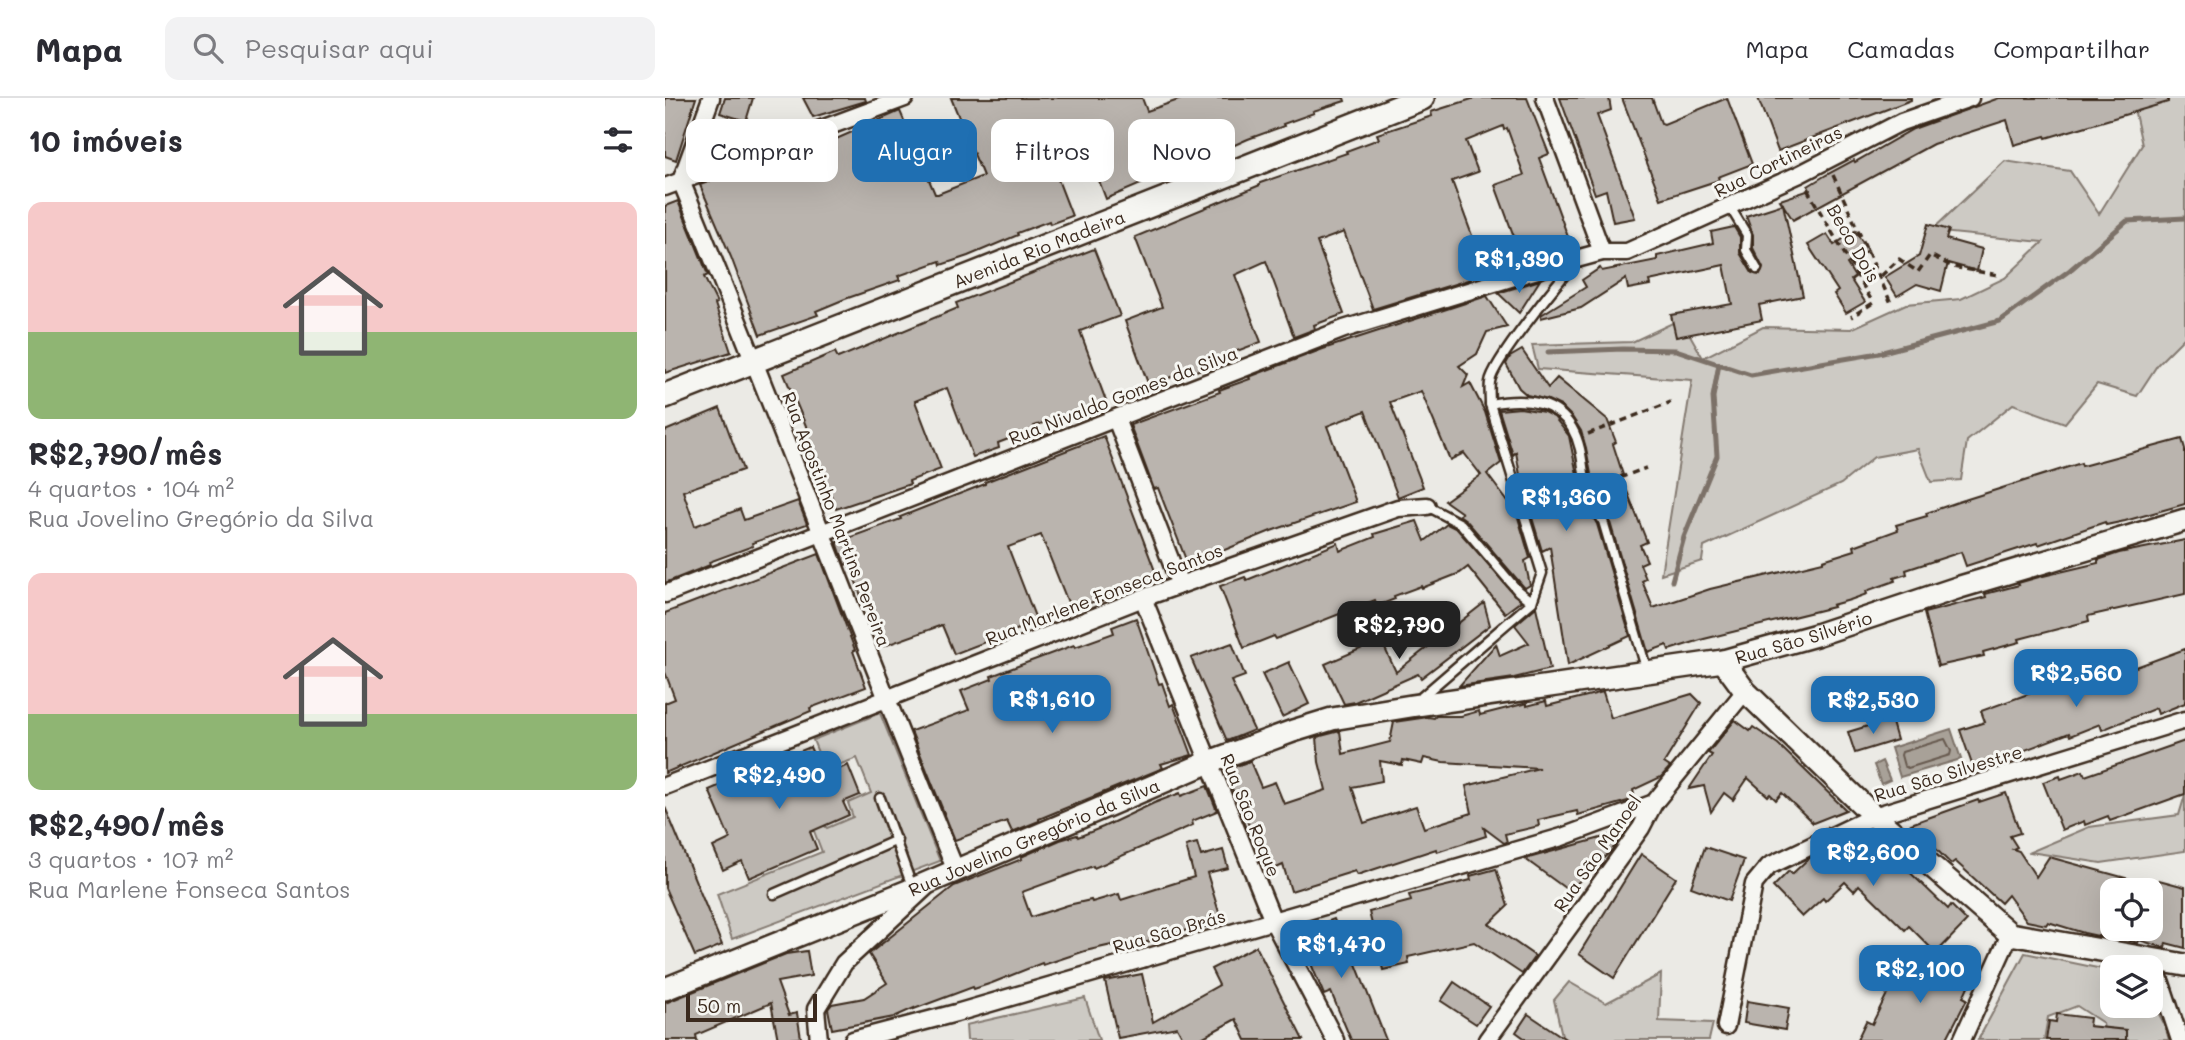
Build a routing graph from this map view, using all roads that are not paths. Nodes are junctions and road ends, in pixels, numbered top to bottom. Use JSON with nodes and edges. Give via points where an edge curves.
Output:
{"nodes":[{"id":1,"x":711,"y":98,"type":"edge"},
{"id":2,"x":905,"y":98,"type":"edge"},
{"id":3,"x":1545,"y":98,"type":"edge"},
{"id":4,"x":1970,"y":98,"type":"edge"},
{"id":5,"x":1418,"y":99,"type":"edge"},
{"id":6,"x":681,"y":181,"type":"junction"},
{"id":7,"x":665,"y":187,"type":"edge"},
{"id":8,"x":1730,"y":207,"type":"junction"},
{"id":9,"x":1602,"y":252,"type":"junction"},
{"id":10,"x":1579,"y":259,"type":"junction"},
{"id":11,"x":1757,"y":270,"type":"dead end"},
{"id":12,"x":755,"y":359,"type":"junction"},
{"id":13,"x":665,"y":396,"type":"edge"},
{"id":14,"x":1490,"y":404,"type":"junction"},
{"id":15,"x":1116,"y":419,"type":"junction"},
{"id":16,"x":1427,"y":506,"type":"joint"},
{"id":17,"x":2185,"y":520,"type":"edge"},
{"id":18,"x":823,"y":533,"type":"junction"},
{"id":19,"x":1180,"y":584,"type":"junction"},
{"id":20,"x":665,"y":594,"type":"edge"},
{"id":21,"x":1143,"y":598,"type":"junction"},
{"id":22,"x":1532,"y":602,"type":"junction"},
{"id":23,"x":1723,"y":661,"type":"junction"},
{"id":24,"x":1648,"y":673,"type":"junction"},
{"id":25,"x":1745,"y":691,"type":"junction"},
{"id":26,"x":885,"y":698,"type":"junction"},
{"id":27,"x":1411,"y":706,"type":"junction"},
{"id":28,"x":2185,"y":720,"type":"edge"},
{"id":29,"x":1209,"y":762,"type":"junction"},
{"id":30,"x":665,"y":786,"type":"edge"},
{"id":31,"x":880,"y":798,"type":"dead end"},
{"id":32,"x":1654,"y":803,"type":"junction"},
{"id":33,"x":1874,"y":816,"type":"junction"},
{"id":34,"x":897,"y":840,"type":"junction"},
{"id":35,"x":956,"y":871,"type":"junction"},
{"id":36,"x":923,"y":885,"type":"junction"},
{"id":37,"x":774,"y":894,"type":"dead end"},
{"id":38,"x":1273,"y":921,"type":"junction"},
{"id":39,"x":2010,"y":934,"type":"junction"},
{"id":40,"x":2130,"y":955,"type":"edge"},
{"id":41,"x":2163,"y":961,"type":"edge"},
{"id":42,"x":2185,"y":965,"type":"edge"},
{"id":43,"x":665,"y":989,"type":"edge"},
{"id":44,"x":2163,"y":989,"type":"edge"},
{"id":45,"x":1726,"y":1026,"type":"dead end"},
{"id":46,"x":820,"y":1040,"type":"edge"},
{"id":47,"x":853,"y":1040,"type":"edge"},
{"id":48,"x":1335,"y":1040,"type":"edge"},
{"id":49,"x":1487,"y":1040,"type":"edge"},
{"id":50,"x":1962,"y":1040,"type":"edge"},
{"id":51,"x":2180,"y":1040,"type":"edge"}],
"edges":[{"from":1,"to":6,"type":"street"},
{"from":2,"to":6,"type":"street"},
{"from":3,"to":9,"type":"street"},
{"from":4,"to":8,"type":"street","name":"Rua Cortineiras","via":[[1901,122]]},
{"from":5,"to":12,"type":"main road","name":"Avenida Rio Madeira"},
{"from":6,"to":7,"type":"street"},
{"from":6,"to":12,"type":"street","name":"Rua Agostinho Martins Pereira"},
{"from":8,"to":9,"type":"street","name":"Rua Cortineiras","via":[[1627,252]]},
{"from":8,"to":11,"type":"lane","via":[[1747,235],[1746,250]]},
{"from":9,"to":10,"type":"street","name":"Rua Nivaldo Gomes da Silva"},
{"from":10,"to":14,"type":"lane","via":[[1500,362],[1490,380]]},
{"from":10,"to":15,"type":"street","name":"Rua Nivaldo Gomes da Silva","via":[[1344,330]]},
{"from":12,"to":13,"type":"main road","name":"Avenida Rio Madeira"},
{"from":12,"to":18,"type":"street","name":"Rua Agostinho Martins Pereira"},
{"from":14,"to":22,"type":"lane","via":[[1542,573]]},
{"from":14,"to":24,"type":"lane","via":[[1537,402],[1554,408],[1567,421]]},
{"from":15,"to":18,"type":"street","name":"Rua Nivaldo Gomes da Silva"},
{"from":15,"to":19,"type":"street"},
{"from":16,"to":19,"type":"street","name":"Rua Marlene Fonseca Santos","via":[[1398,508]]},
{"from":16,"to":22,"type":"lane","name":"Rua Marlene Fonseca Santos","via":[[1461,524]]},
{"from":17,"to":23,"type":"street","name":"Rua São Silvério"},
{"from":18,"to":20,"type":"street","name":"Rua Nivaldo Gomes da Silva"},
{"from":18,"to":26,"type":"street","name":"Rua Agostinho Martins Pereira"},
{"from":19,"to":21,"type":"street","name":"Rua Marlene Fonseca Santos"},
{"from":21,"to":26,"type":"street","name":"Rua Marlene Fonseca Santos"},
{"from":21,"to":29,"type":"street","name":"Rua São Roque"},
{"from":22,"to":27,"type":"lane"},
{"from":23,"to":24,"type":"street","name":"Rua São Silvério"},
{"from":23,"to":25,"type":"street"},
{"from":24,"to":27,"type":"street","name":"Rua São Silvério"},
{"from":25,"to":32,"type":"street","name":"Rua São Manoel"},
{"from":25,"to":33,"type":"street"},
{"from":26,"to":30,"type":"street","name":"Rua Marlene Fonseca Santos"},
{"from":26,"to":35,"type":"street","name":"Rua Agostinho Martins Pereira"},
{"from":27,"to":29,"type":"street","name":"Rua Jovelino Gregório da Silva","via":[[1332,719]]},
{"from":28,"to":33,"type":"street","name":"Rua São Silvestre"},
{"from":29,"to":35,"type":"street","name":"Rua Jovelino Gregório da Silva"},
{"from":29,"to":38,"type":"street","name":"Rua São Roque"},
{"from":31,"to":34,"type":"lane"},
{"from":32,"to":38,"type":"street","name":"Rua São Brás","via":[[1562,837]]},
{"from":32,"to":49,"type":"street","name":"Rua São Manoel","via":[[1641,828]]},
{"from":33,"to":39,"type":"street"},
{"from":33,"to":45,"type":"street","name":"Rua São Silvestre","via":[[1769,866],[1754,884]]},
{"from":34,"to":36,"type":"lane"},
{"from":34,"to":37,"type":"lane"},
{"from":35,"to":36,"type":"street","name":"Rua Jovelino Gregório da Silva"},
{"from":36,"to":43,"type":"street","name":"Rua Jovelino Gregório da Silva"},
{"from":36,"to":46,"type":"street","via":[[844,963],[816,1009]]},
{"from":38,"to":47,"type":"street","name":"Rua São Brás"},
{"from":38,"to":48,"type":"street","name":"Rua São Roque"},
{"from":39,"to":40,"type":"street"},
{"from":39,"to":50,"type":"street"},
{"from":41,"to":42,"type":"street"},
{"from":44,"to":51,"type":"street"}]}
